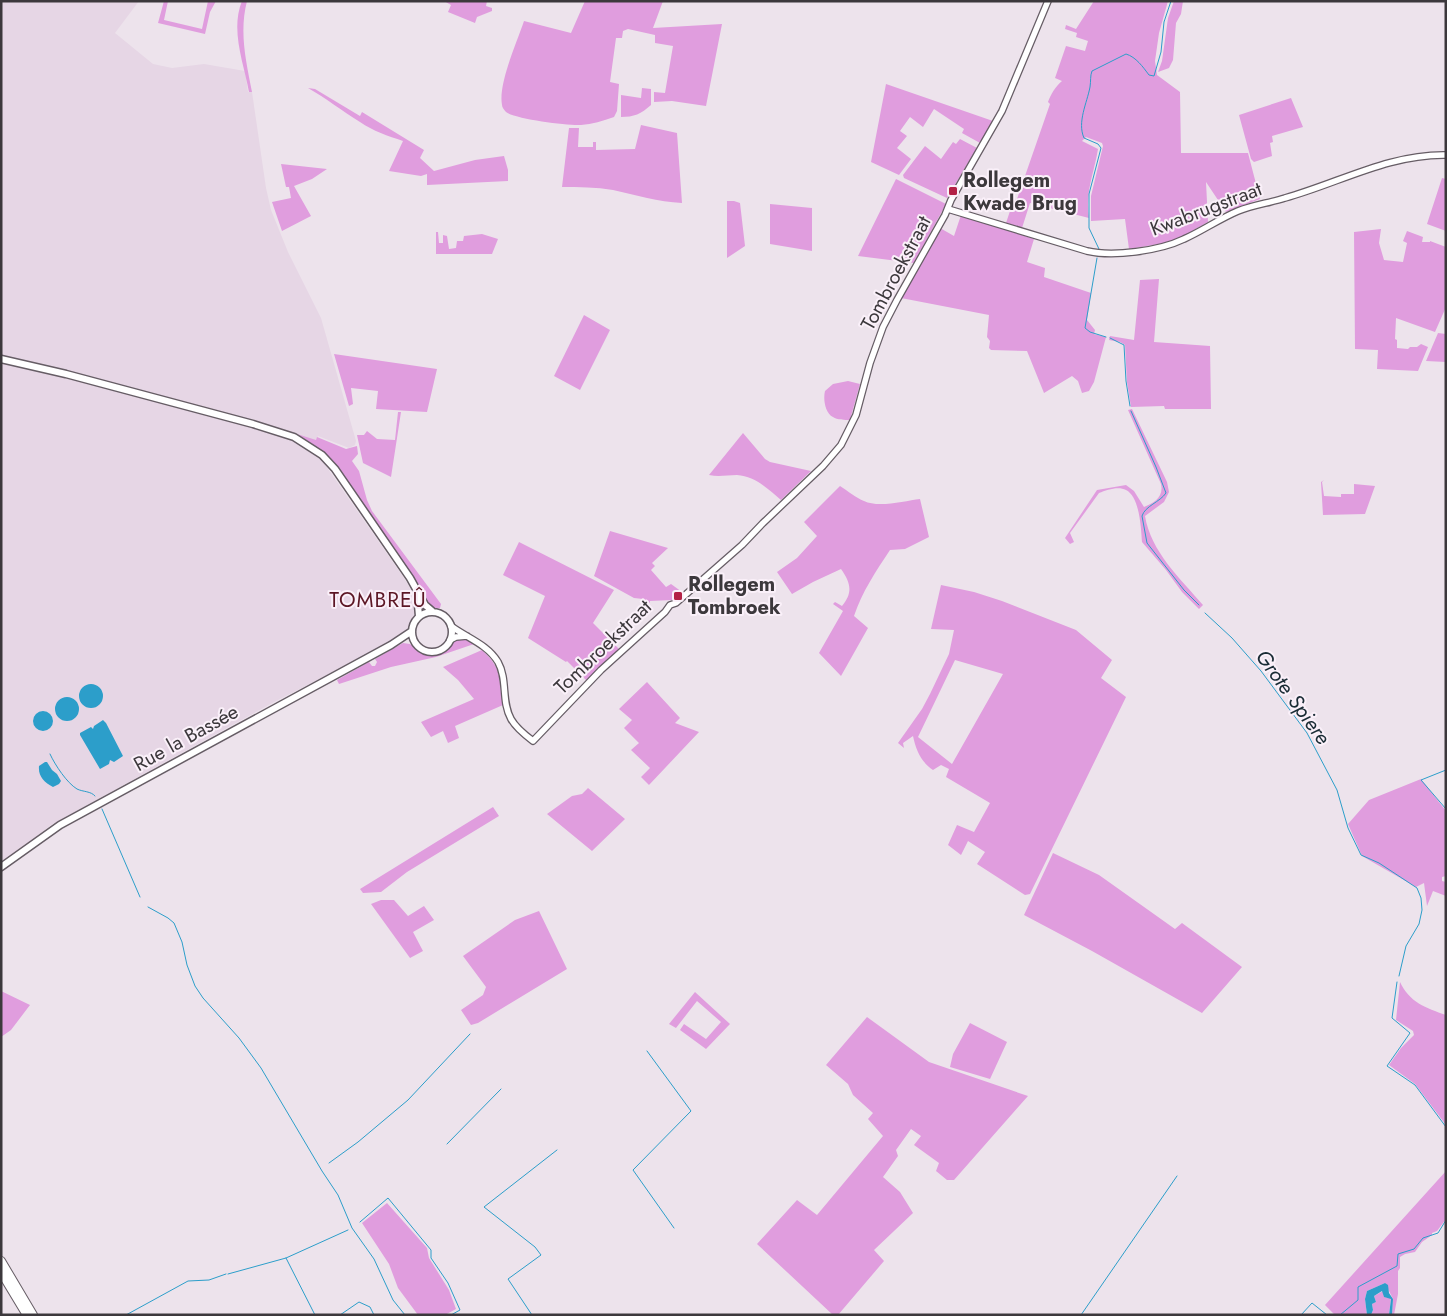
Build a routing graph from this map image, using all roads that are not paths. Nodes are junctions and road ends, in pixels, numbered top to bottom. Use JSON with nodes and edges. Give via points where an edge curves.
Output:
{"nodes":[{"id":1,"x":1048,"y":1,"type":"edge"},
{"id":2,"x":1446,"y":155,"type":"edge"},
{"id":3,"x":948,"y":208,"type":"junction"},
{"id":4,"x":1,"y":359,"type":"edge"},
{"id":5,"x":417,"y":592,"type":"junction"},
{"id":6,"x":432,"y":612,"type":"junction"},
{"id":7,"x":419,"y":616,"type":"junction"},
{"id":8,"x":451,"y":626,"type":"junction"},
{"id":9,"x":412,"y":630,"type":"junction"},
{"id":10,"x":469,"y":636,"type":"junction"},
{"id":11,"x":450,"y":640,"type":"junction"},
{"id":12,"x":416,"y":644,"type":"junction"},
{"id":13,"x":391,"y":645,"type":"junction"},
{"id":14,"x":1,"y":867,"type":"edge"},
{"id":15,"x":1,"y":1261,"type":"edge"},
{"id":16,"x":1,"y":1272,"type":"edge"},
{"id":17,"x":27,"y":1315,"type":"edge"},
{"id":18,"x":33,"y":1315,"type":"edge"}],
"edges":[{"from":1,"to":3,"type":"street","name":"Tombroekstraat","via":[[1002,112]]},
{"from":2,"to":3,"type":"street","name":"Kwabrugstraat","via":[[1419,155],[1394,161],[1286,198],[1246,208],[1168,245],[1118,254],[1087,251]]},
{"from":3,"to":10,"type":"street","name":"Tombroekstraat","via":[[883,327],[858,410],[846,436],[828,461],[601,670],[533,741],[510,718],[503,674],[497,662]]},
{"from":4,"to":5,"type":"main road","via":[[294,437],[322,455],[335,469]]},
{"from":5,"to":6,"type":"main road"},
{"from":5,"to":7,"type":"main road"},
{"from":6,"to":7,"type":"main road"},
{"from":6,"to":8,"type":"main road","via":[[447,618]]},
{"from":7,"to":9,"type":"main road"},
{"from":8,"to":10,"type":"street"},
{"from":8,"to":11,"type":"main road"},
{"from":9,"to":12,"type":"main road"},
{"from":9,"to":13,"type":"main road","name":"Rue la Bassée"},
{"from":10,"to":11,"type":"street"},
{"from":11,"to":12,"type":"main road","via":[[445,647],[434,652]]},
{"from":12,"to":13,"type":"main road","name":"Rue la Bassée","via":[[406,641]]},
{"from":13,"to":14,"type":"main road","name":"Rue la Bassée","via":[[60,826]]},
{"from":15,"to":18,"type":"highway"},
{"from":16,"to":17,"type":"highway"}]}
